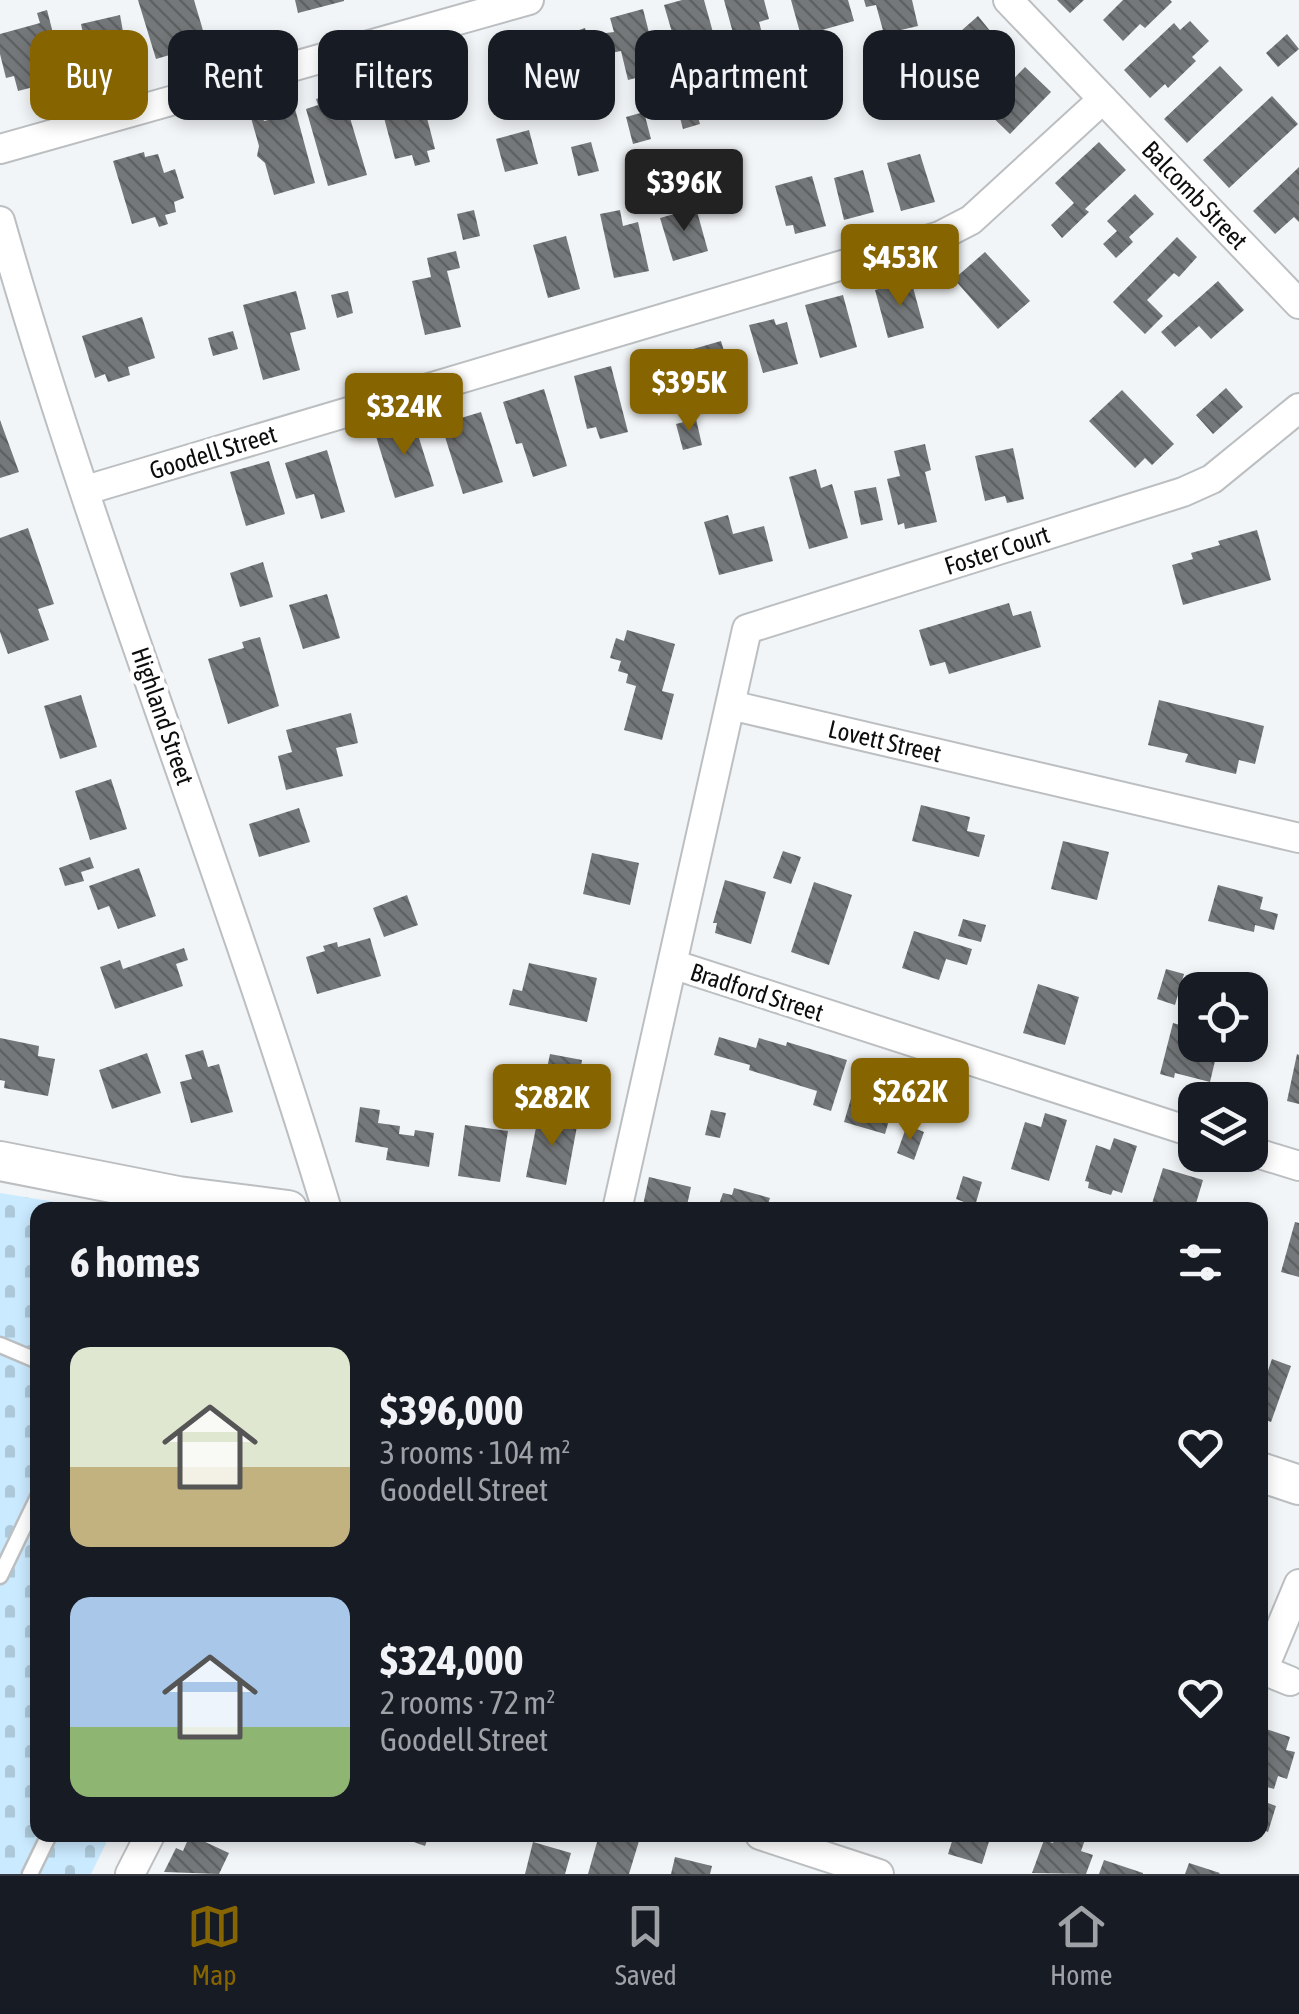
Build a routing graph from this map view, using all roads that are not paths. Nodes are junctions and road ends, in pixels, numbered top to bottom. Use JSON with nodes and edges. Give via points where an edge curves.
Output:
{"nodes":[{"id":1,"x":529,"y":0,"type":"edge"},
{"id":2,"x":1008,"y":0,"type":"edge"},
{"id":3,"x":1103,"y":99,"type":"junction"},
{"id":4,"x":0,"y":149,"type":"edge"},
{"id":5,"x":0,"y":221,"type":"edge"},
{"id":6,"x":1299,"y":304,"type":"edge"},
{"id":7,"x":1299,"y":408,"type":"edge"},
{"id":8,"x":86,"y":490,"type":"junction"},
{"id":9,"x":730,"y":705,"type":"junction"},
{"id":10,"x":1299,"y":838,"type":"edge"},
{"id":11,"x":672,"y":964,"type":"junction"},
{"id":12,"x":1178,"y":1128,"type":"edge"},
{"id":13,"x":1268,"y":1157,"type":"edge"},
{"id":14,"x":0,"y":1161,"type":"edge"},
{"id":15,"x":1299,"y":1166,"type":"edge"},
{"id":16,"x":225,"y":1202,"type":"edge"},
{"id":17,"x":325,"y":1202,"type":"edge"},
{"id":18,"x":620,"y":1202,"type":"edge"},
{"id":19,"x":0,"y":1344,"type":"edge"},
{"id":20,"x":30,"y":1358,"type":"edge"},
{"id":21,"x":1268,"y":1475,"type":"edge"},
{"id":22,"x":1299,"y":1485,"type":"edge"},
{"id":23,"x":30,"y":1514,"type":"edge"},
{"id":24,"x":0,"y":1576,"type":"edge"},
{"id":25,"x":1299,"y":1584,"type":"edge"},
{"id":26,"x":1268,"y":1658,"type":"edge"},
{"id":27,"x":1268,"y":1672,"type":"edge"},
{"id":28,"x":1290,"y":1681,"type":"dead end"},
{"id":29,"x":46,"y":1842,"type":"edge"},
{"id":30,"x":146,"y":1842,"type":"edge"},
{"id":31,"x":782,"y":1842,"type":"edge"},
{"id":32,"x":30,"y":1874,"type":"edge"},
{"id":33,"x":130,"y":1874,"type":"edge"},
{"id":34,"x":880,"y":1874,"type":"edge"}],
"edges":[{"from":1,"to":4,"type":"street"},
{"from":2,"to":3,"type":"street","name":"Balcomb Street"},
{"from":3,"to":6,"type":"street","name":"Balcomb Street"},
{"from":3,"to":8,"type":"street","name":"Goodell Street","via":[[970,220],[940,236]]},
{"from":5,"to":8,"type":"street","name":"Highland Street"},
{"from":7,"to":9,"type":"street","name":"Foster Court","via":[[1212,479],[1183,492],[747,629]]},
{"from":8,"to":17,"type":"street","name":"Highland Street"},
{"from":9,"to":10,"type":"street","name":"Lovett Street"},
{"from":9,"to":11,"type":"street"},
{"from":11,"to":12,"type":"street","name":"Bradford Street"},
{"from":11,"to":18,"type":"street","name":"Bradford Street"},
{"from":13,"to":15,"type":"street"},
{"from":14,"to":16,"type":"street"},
{"from":19,"to":20,"type":"lane"},
{"from":21,"to":22,"type":"street"},
{"from":23,"to":24,"type":"lane"},
{"from":25,"to":26,"type":"street"},
{"from":27,"to":28,"type":"street"},
{"from":29,"to":32,"type":"lane"},
{"from":30,"to":33,"type":"street"},
{"from":31,"to":34,"type":"street"}]}
